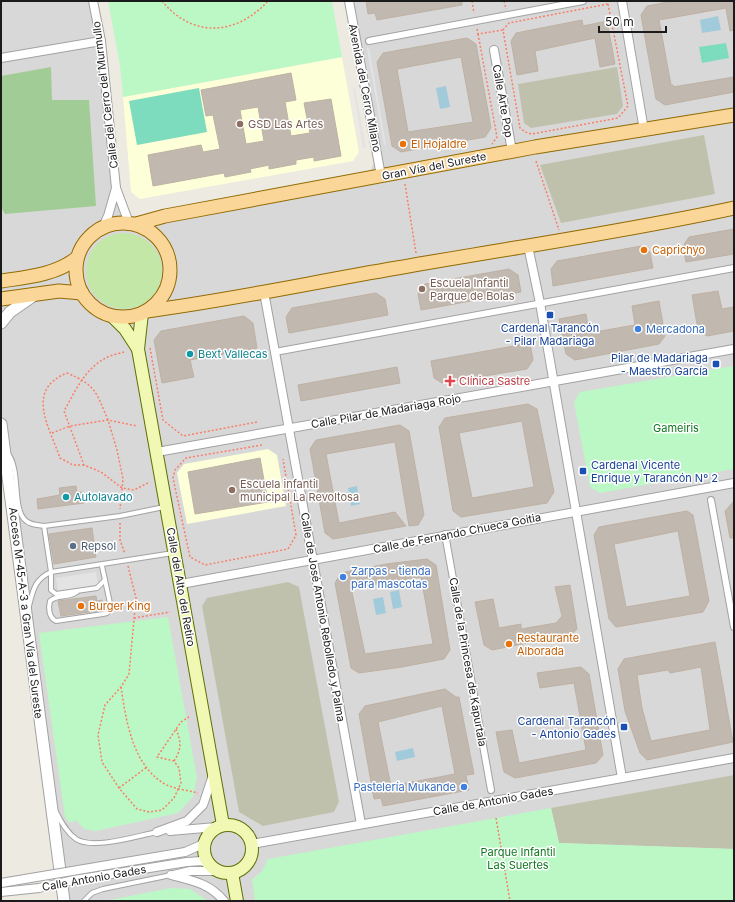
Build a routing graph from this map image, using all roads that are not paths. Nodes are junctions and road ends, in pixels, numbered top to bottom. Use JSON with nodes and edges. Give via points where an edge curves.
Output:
{"nodes":[{"id":1,"x":94,"y":1,"type":"edge"},
{"id":2,"x":349,"y":1,"type":"edge"},
{"id":3,"x":583,"y":1,"type":"edge"},
{"id":4,"x":622,"y":1,"type":"edge"},
{"id":5,"x":100,"y":41,"type":"junction"},
{"id":6,"x":369,"y":41,"type":"dead end"},
{"id":7,"x":494,"y":50,"type":"dead end"},
{"id":8,"x":1,"y":58,"type":"edge"},
{"id":9,"x":734,"y":115,"type":"edge"},
{"id":10,"x":644,"y":130,"type":"junction"},
{"id":11,"x":512,"y":151,"type":"junction"},
{"id":12,"x":381,"y":176,"type":"junction"},
{"id":13,"x":116,"y":188,"type":"junction"},
{"id":14,"x":734,"y":208,"type":"edge"},
{"id":15,"x":132,"y":223,"type":"junction"},
{"id":16,"x":103,"y":227,"type":"junction"},
{"id":17,"x":528,"y":246,"type":"junction"},
{"id":18,"x":77,"y":258,"type":"junction"},
{"id":19,"x":734,"y":268,"type":"edge"},
{"id":20,"x":1,"y":281,"type":"edge"},
{"id":21,"x":264,"y":292,"type":"junction"},
{"id":22,"x":37,"y":293,"type":"junction"},
{"id":23,"x":82,"y":293,"type":"junction"},
{"id":24,"x":1,"y":299,"type":"edge"},
{"id":25,"x":540,"y":303,"type":"junction"},
{"id":26,"x":145,"y":312,"type":"junction"},
{"id":27,"x":112,"y":316,"type":"junction"},
{"id":28,"x":1,"y":322,"type":"edge"},
{"id":29,"x":144,"y":348,"type":"junction"},
{"id":30,"x":734,"y":349,"type":"edge"},
{"id":31,"x":275,"y":352,"type":"junction"},
{"id":32,"x":554,"y":381,"type":"junction"},
{"id":33,"x":1,"y":425,"type":"edge"},
{"id":34,"x":289,"y":428,"type":"junction"},
{"id":35,"x":4,"y":447,"type":"junction"},
{"id":36,"x":157,"y":452,"type":"junction"},
{"id":37,"x":734,"y":483,"type":"edge"},
{"id":38,"x":711,"y":500,"type":"dead end"},
{"id":39,"x":167,"y":506,"type":"junction"},
{"id":40,"x":576,"y":511,"type":"junction"},
{"id":41,"x":44,"y":526,"type":"junction"},
{"id":42,"x":445,"y":534,"type":"junction"},
{"id":43,"x":175,"y":553,"type":"junction"},
{"id":44,"x":313,"y":560,"type":"junction"},
{"id":45,"x":102,"y":566,"type":"junction"},
{"id":46,"x":51,"y":572,"type":"junction"},
{"id":47,"x":105,"y":580,"type":"junction"},
{"id":48,"x":181,"y":584,"type":"junction"},
{"id":49,"x":77,"y":592,"type":"junction"},
{"id":50,"x":26,"y":618,"type":"junction"},
{"id":51,"x":734,"y":627,"type":"edge"},
{"id":52,"x":734,"y":758,"type":"edge"},
{"id":53,"x":214,"y":772,"type":"junction"},
{"id":54,"x":622,"y":778,"type":"junction"},
{"id":55,"x":491,"y":790,"type":"dead end"},
{"id":56,"x":50,"y":801,"type":"junction"},
{"id":57,"x":361,"y":824,"type":"junction"},
{"id":58,"x":216,"y":828,"type":"junction"},
{"id":59,"x":157,"y":832,"type":"junction"},
{"id":60,"x":252,"y":844,"type":"junction"},
{"id":61,"x":216,"y":869,"type":"junction"},
{"id":62,"x":232,"y":873,"type":"junction"},
{"id":63,"x":171,"y":875,"type":"junction"},
{"id":64,"x":1,"y":883,"type":"edge"},
{"id":65,"x":1,"y":892,"type":"edge"},
{"id":66,"x":64,"y":901,"type":"edge"},
{"id":67,"x":84,"y":901,"type":"edge"},
{"id":68,"x":224,"y":901,"type":"edge"},
{"id":69,"x":237,"y":901,"type":"edge"}],
"edges":[{"from":1,"to":5,"type":"street","name":"Calle del Cerro del Murmullo"},
{"from":2,"to":12,"type":"street","name":"Avenida del Cerro Milano"},
{"from":3,"to":6,"type":"street"},
{"from":4,"to":10,"type":"street"},
{"from":5,"to":8,"type":"street"},
{"from":5,"to":13,"type":"street","name":"Calle del Cerro del Murmullo"},
{"from":7,"to":11,"type":"street","name":"Calle Arte Pop"},
{"from":9,"to":10,"type":"main road","name":"Gran Vía del Sureste"},
{"from":10,"to":11,"type":"main road","name":"Gran Vía del Sureste"},
{"from":11,"to":12,"type":"main road","name":"Gran Vía del Sureste"},
{"from":12,"to":15,"type":"main road","name":"Gran Vía del Sureste"},
{"from":13,"to":15,"type":"street","name":"Calle del Cerro del Murmullo"},
{"from":13,"to":16,"type":"street","name":"Calle del Cerro del Murmullo"},
{"from":14,"to":17,"type":"main road","via":[[660,224]]},
{"from":15,"to":16,"type":"main road","via":[[116,223]]},
{"from":15,"to":26,"type":"main road","via":[[149,230],[159,239],[167,251],[170,264],[170,278],[166,291],[158,302]]},
{"from":16,"to":18,"type":"main road","via":[[91,234]]},
{"from":17,"to":21,"type":"main road"},
{"from":17,"to":25,"type":"street"},
{"from":18,"to":20,"type":"main road","via":[[56,271]]},
{"from":18,"to":23,"type":"main road","via":[[76,270]]},
{"from":19,"to":25,"type":"street"},
{"from":21,"to":26,"type":"main road"},
{"from":21,"to":31,"type":"street","name":"Calle de José Antonio Rebolledo y Palma"},
{"from":22,"to":23,"type":"main road"},
{"from":22,"to":24,"type":"main road"},
{"from":22,"to":28,"type":"street","via":[[10,312]]},
{"from":23,"to":27,"type":"main road","via":[[100,311]]},
{"from":25,"to":31,"type":"street"},
{"from":25,"to":32,"type":"street"},
{"from":26,"to":27,"type":"main road","via":[[127,317]]},
{"from":26,"to":29,"type":"main road","name":"Calle del Alto del Retiro"},
{"from":27,"to":29,"type":"main road","name":"Calle del Alto del Retiro"},
{"from":29,"to":36,"type":"main road","name":"Calle del Alto del Retiro"},
{"from":30,"to":32,"type":"street","name":"Calle Pilar de Madariaga Rojo"},
{"from":31,"to":34,"type":"street","name":"Calle de José Antonio Rebolledo y Palma"},
{"from":32,"to":34,"type":"street","name":"Calle Pilar de Madariaga Rojo"},
{"from":32,"to":40,"type":"street"},
{"from":33,"to":35,"type":"street","name":"Acceso M-45-A-3 a Gran Vía del Sureste"},
{"from":34,"to":36,"type":"street","name":"Calle Pilar de Madariaga Rojo"},
{"from":34,"to":44,"type":"street","name":"Calle de José Antonio Rebolledo y Palma"},
{"from":35,"to":41,"type":"lane","via":[[14,462],[20,508],[24,519],[32,525]]},
{"from":35,"to":50,"type":"street","name":"Acceso M-45-A-3 a Gran Vía del Sureste"},
{"from":36,"to":39,"type":"main road","name":"Calle del Alto del Retiro"},
{"from":37,"to":40,"type":"street","name":"Calle de Fernando Chueca Goitia"},
{"from":38,"to":51,"type":"street"},
{"from":39,"to":41,"type":"lane","via":[[120,516]]},
{"from":39,"to":43,"type":"main road","name":"Calle del Alto del Retiro"},
{"from":40,"to":42,"type":"street","name":"Calle de Fernando Chueca Goitia"},
{"from":40,"to":54,"type":"street"},
{"from":41,"to":46,"type":"lane"},
{"from":42,"to":44,"type":"street","name":"Calle de Fernando Chueca Goitia"},
{"from":42,"to":55,"type":"street","name":"Calle de la Princesa de Kapurtala"},
{"from":43,"to":45,"type":"lane"},
{"from":43,"to":48,"type":"main road","name":"Calle del Alto del Retiro"},
{"from":44,"to":48,"type":"street","name":"Calle de Fernando Chueca Goitia"},
{"from":44,"to":57,"type":"street","name":"Calle de José Antonio Rebolledo y Palma"},
{"from":45,"to":46,"type":"lane"},
{"from":45,"to":47,"type":"lane"},
{"from":46,"to":49,"type":"lane","via":[[51,590],[56,594]]},
{"from":46,"to":50,"type":"lane","via":[[38,580],[33,588]]},
{"from":47,"to":49,"type":"lane","via":[[97,588]]},
{"from":47,"to":49,"type":"lane","via":[[111,608],[107,613],[56,620],[50,616],[50,601],[53,598],[71,597]]},
{"from":48,"to":53,"type":"main road","name":"Calle del Alto del Retiro"},
{"from":50,"to":56,"type":"street","name":"Acceso M-45-A-3 a Gran Vía del Sureste"},
{"from":52,"to":54,"type":"street","name":"Calle de Antonio Gades"},
{"from":53,"to":58,"type":"main road","name":"Calle del Alto del Retiro"},
{"from":53,"to":59,"type":"street","via":[[203,805],[187,821]]},
{"from":54,"to":57,"type":"street","name":"Calle de Antonio Gades"},
{"from":56,"to":59,"type":"lane","via":[[64,827],[76,839],[91,844]]},
{"from":56,"to":66,"type":"street","name":"Acceso M-45-A-3 a Gran Vía del Sureste"},
{"from":57,"to":60,"type":"street","name":"Calle de Antonio Gades"},
{"from":58,"to":59,"type":"street"},
{"from":58,"to":60,"type":"main road","via":[[238,826]]},
{"from":58,"to":61,"type":"main road","via":[[205,840],[205,855]]},
{"from":58,"to":64,"type":"street","name":"Calle Antonio Gades","bridge":true,"via":[[201,845],[185,852]]},
{"from":60,"to":62,"type":"main road","via":[[252,852],[245,866]]},
{"from":61,"to":62,"type":"main road"},
{"from":61,"to":63,"type":"street"},
{"from":61,"to":65,"type":"street","name":"Calle Antonio Gades","bridge":true,"via":[[202,861],[187,862]]},
{"from":62,"to":69,"type":"main road"},
{"from":63,"to":67,"type":"lane","via":[[103,889],[92,893]]},
{"from":63,"to":68,"type":"street","via":[[202,883]]}]}
